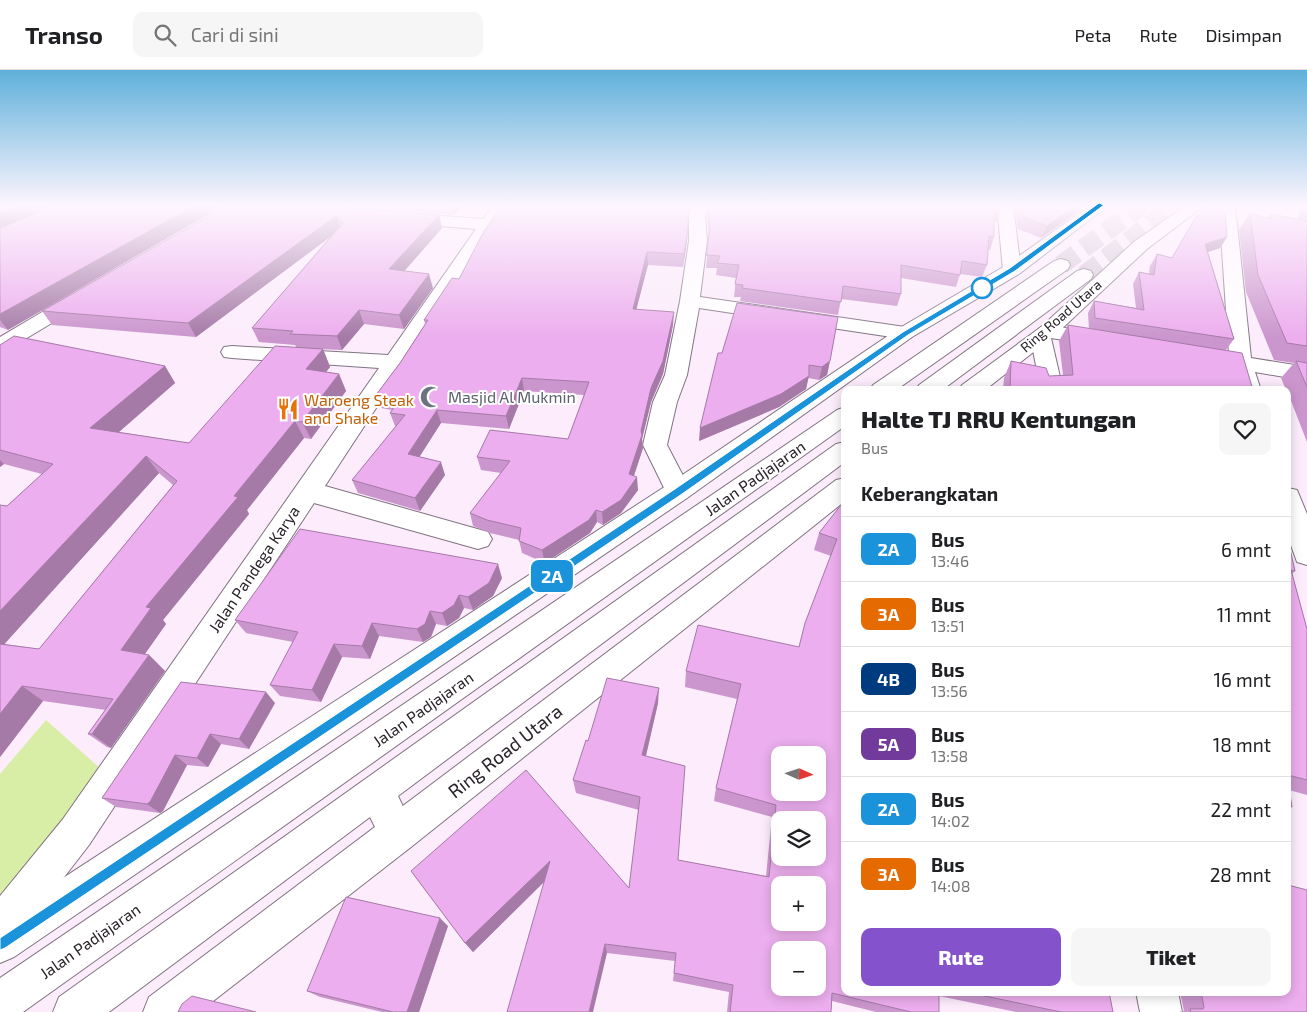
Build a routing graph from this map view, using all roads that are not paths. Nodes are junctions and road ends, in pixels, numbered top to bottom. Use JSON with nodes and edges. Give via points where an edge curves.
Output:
{"nodes":[{"id":1,"x":472,"y":249,"type":"edge"},
{"id":2,"x":697,"y":249,"type":"edge"},
{"id":3,"x":1009,"y":249,"type":"edge"},
{"id":4,"x":1041,"y":249,"type":"tunnel mouth"},
{"id":5,"x":1137,"y":249,"type":"edge"},
{"id":6,"x":1231,"y":249,"type":"edge"},
{"id":7,"x":1060,"y":265,"type":"tunnel mouth"},
{"id":8,"x":1012,"y":270,"type":"junction"},
{"id":9,"x":1084,"y":275,"type":"tunnel mouth"},
{"id":10,"x":96,"y":288,"type":"edge"},
{"id":11,"x":690,"y":301,"type":"junction"},
{"id":12,"x":905,"y":333,"type":"junction"},
{"id":13,"x":1044,"y":333,"type":"junction"},
{"id":14,"x":1125,"y":344,"type":"edge"},
{"id":15,"x":0,"y":346,"type":"edge"},
{"id":16,"x":232,"y":352,"type":"dead end"},
{"id":17,"x":1183,"y":354,"type":"edge"},
{"id":18,"x":395,"y":362,"type":"junction"},
{"id":19,"x":1242,"y":364,"type":"junction"},
{"id":20,"x":1307,"y":374,"type":"edge"},
{"id":21,"x":887,"y":386,"type":"edge"},
{"id":22,"x":932,"y":386,"type":"edge"},
{"id":23,"x":975,"y":386,"type":"edge"},
{"id":24,"x":1051,"y":386,"type":"edge"},
{"id":25,"x":1249,"y":386,"type":"edge"},
{"id":26,"x":841,"y":418,"type":"edge"},
{"id":27,"x":841,"y":453,"type":"edge"},
{"id":28,"x":308,"y":490,"type":"junction"},
{"id":29,"x":841,"y":490,"type":"edge"},
{"id":30,"x":678,"y":491,"type":"junction"},
{"id":31,"x":1291,"y":506,"type":"edge"},
{"id":32,"x":478,"y":538,"type":"dead end"},
{"id":33,"x":1307,"y":554,"type":"edge"},
{"id":34,"x":377,"y":793,"type":"junction"},
{"id":35,"x":398,"y":834,"type":"junction"},
{"id":36,"x":0,"y":928,"type":"edge"},
{"id":37,"x":0,"y":943,"type":"edge"},
{"id":38,"x":1158,"y":996,"type":"edge"},
{"id":39,"x":0,"y":1003,"type":"edge"},
{"id":40,"x":74,"y":1012,"type":"edge"},
{"id":41,"x":164,"y":1012,"type":"edge"},
{"id":42,"x":1161,"y":1012,"type":"edge"}],
"edges":[{"from":1,"to":18,"type":"main road","name":"Jalan Pandega Karya"},
{"from":2,"to":11,"type":"main road"},
{"from":3,"to":8,"type":"main road"},
{"from":4,"to":8,"type":"main road"},
{"from":5,"to":13,"type":"main road","name":"Ring Road Utara"},
{"from":6,"to":19,"type":"main road"},
{"from":7,"to":21,"type":"main road"},
{"from":8,"to":12,"type":"main road"},
{"from":9,"to":22,"type":"main road"},
{"from":10,"to":15,"type":"main road"},
{"from":11,"to":12,"type":"main road"},
{"from":11,"to":30,"type":"main road","via":[[676,375],[665,402],[655,446]]},
{"from":12,"to":30,"type":"main road"},
{"from":13,"to":14,"type":"main road"},
{"from":13,"to":23,"type":"main road","name":"Ring Road Utara"},
{"from":13,"to":24,"type":"main road"},
{"from":16,"to":18,"type":"main road"},
{"from":17,"to":19,"type":"main road"},
{"from":18,"to":28,"type":"main road","name":"Jalan Pandega Karya"},
{"from":19,"to":20,"type":"main road"},
{"from":19,"to":25,"type":"main road"},
{"from":26,"to":39,"type":"main road","name":"Jalan Padjajaran"},
{"from":27,"to":34,"type":"main road","name":"Jalan Padjajaran"},
{"from":28,"to":32,"type":"main road"},
{"from":28,"to":36,"type":"main road","name":"Jalan Pandega Karya","via":[[76,832]]},
{"from":29,"to":35,"type":"main road","name":"Ring Road Utara"},
{"from":30,"to":37,"type":"main road"},
{"from":31,"to":33,"type":"main road"},
{"from":34,"to":35,"type":"main road"},
{"from":34,"to":40,"type":"main road","name":"Jalan Padjajaran"},
{"from":35,"to":41,"type":"main road","name":"Ring Road Utara"},
{"from":38,"to":42,"type":"main road"}]}
